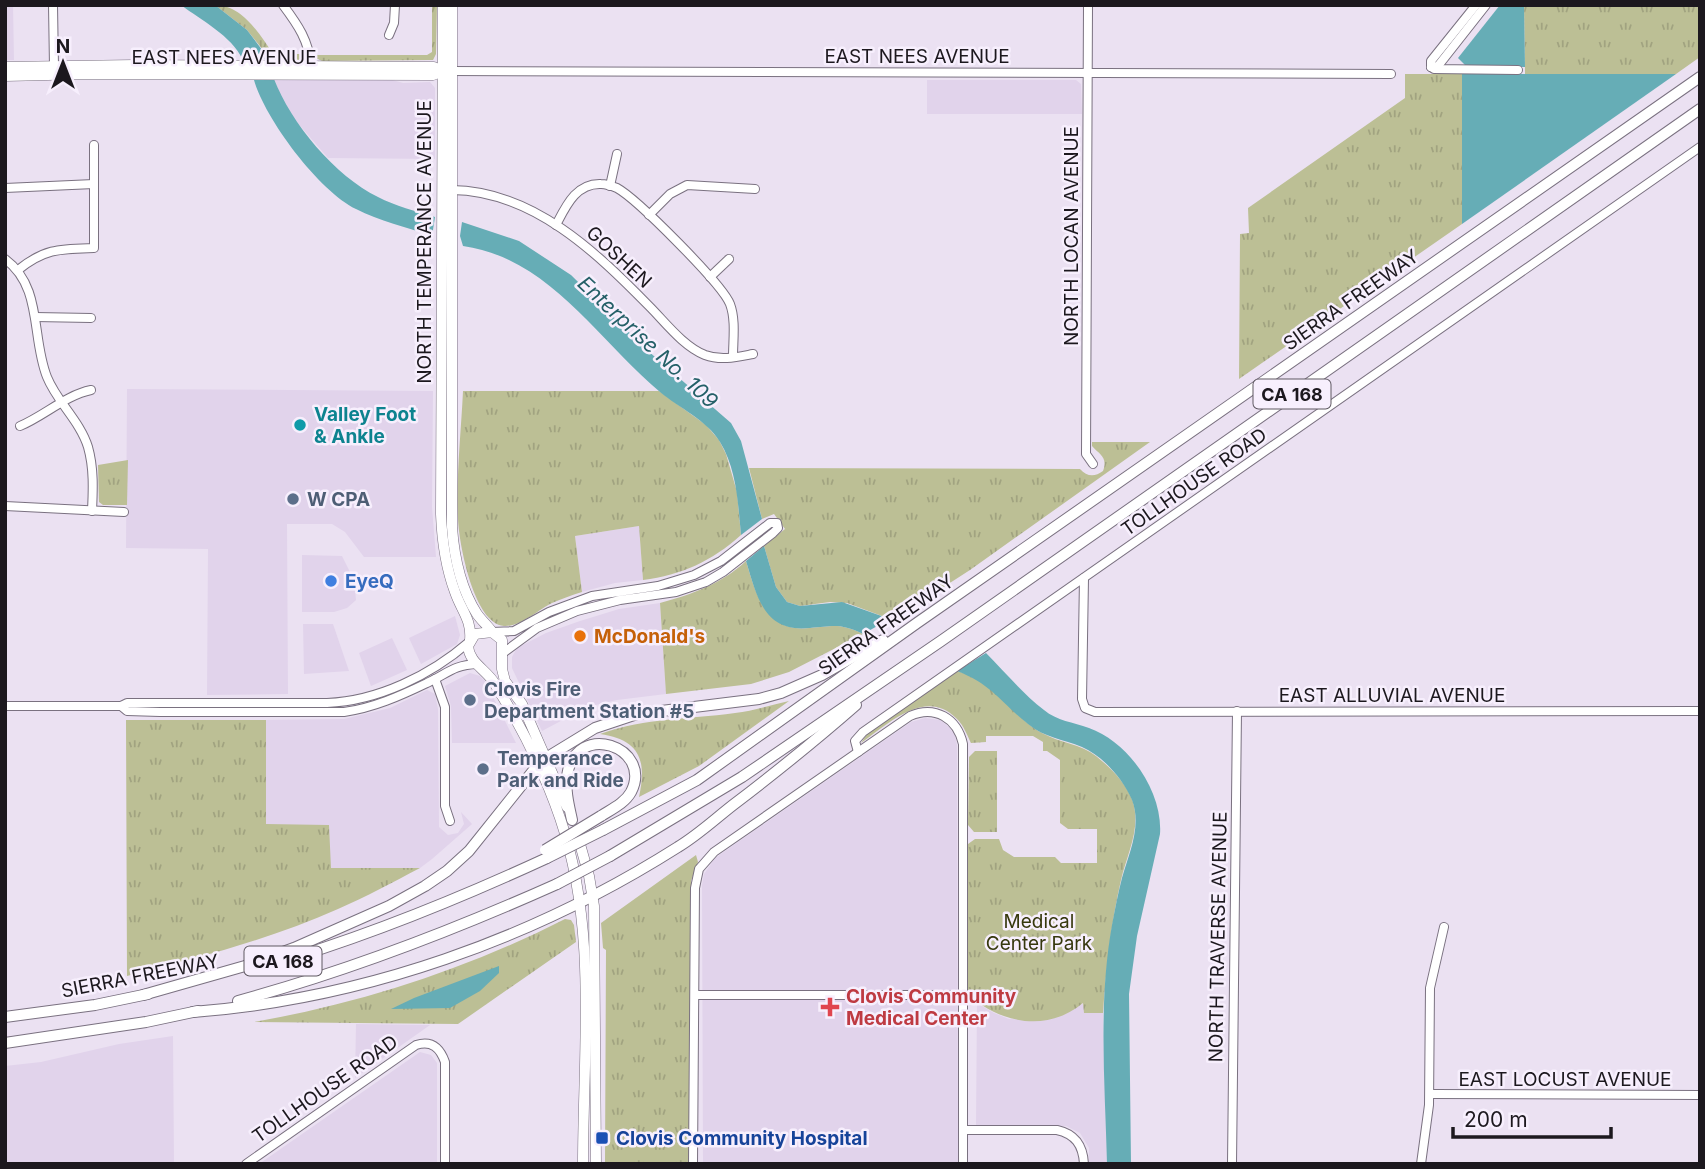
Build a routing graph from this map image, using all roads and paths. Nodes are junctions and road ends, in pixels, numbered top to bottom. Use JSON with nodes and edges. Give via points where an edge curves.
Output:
{"nodes":[{"id":1,"x":53,"y":5,"type":"edge"},
{"id":2,"x":283,"y":5,"type":"edge"},
{"id":3,"x":394,"y":5,"type":"edge"},
{"id":4,"x":443,"y":5,"type":"edge"},
{"id":5,"x":452,"y":5,"type":"edge"},
{"id":6,"x":1088,"y":5,"type":"edge"},
{"id":7,"x":1486,"y":5,"type":"edge"},
{"id":8,"x":1472,"y":9,"type":"edge"},
{"id":9,"x":389,"y":35,"type":"dead end"},
{"id":10,"x":54,"y":66,"type":"junction"},
{"id":11,"x":311,"y":66,"type":"junction"},
{"id":12,"x":6,"y":71,"type":"edge"},
{"id":13,"x":447,"y":71,"type":"junction"},
{"id":14,"x":1518,"y":71,"type":"dead end"},
{"id":15,"x":1391,"y":74,"type":"dead end"},
{"id":16,"x":1088,"y":75,"type":"junction"},
{"id":17,"x":1700,"y":77,"type":"edge"},
{"id":18,"x":1700,"y":109,"type":"edge"},
{"id":19,"x":94,"y":145,"type":"dead end"},
{"id":20,"x":1700,"y":147,"type":"edge"},
{"id":21,"x":617,"y":154,"type":"dead end"},
{"id":22,"x":94,"y":184,"type":"junction"},
{"id":23,"x":499,"y":186,"type":"dead end"},
{"id":24,"x":610,"y":186,"type":"junction"},
{"id":25,"x":5,"y":188,"type":"edge"},
{"id":26,"x":755,"y":189,"type":"dead end"},
{"id":27,"x":452,"y":190,"type":"junction"},
{"id":28,"x":495,"y":197,"type":"junction"},
{"id":29,"x":649,"y":215,"type":"junction"},
{"id":30,"x":556,"y":225,"type":"junction"},
{"id":31,"x":5,"y":259,"type":"edge"},
{"id":32,"x":729,"y":259,"type":"dead end"},
{"id":33,"x":18,"y":270,"type":"junction"},
{"id":34,"x":710,"y":277,"type":"junction"},
{"id":35,"x":35,"y":317,"type":"junction"},
{"id":36,"x":90,"y":318,"type":"dead end"},
{"id":37,"x":753,"y":354,"type":"dead end"},
{"id":38,"x":733,"y":358,"type":"junction"},
{"id":39,"x":91,"y":390,"type":"dead end"},
{"id":40,"x":62,"y":403,"type":"junction"},
{"id":41,"x":20,"y":426,"type":"dead end"},
{"id":42,"x":441,"y":461,"type":"junction"},
{"id":43,"x":1093,"y":464,"type":"dead end"},
{"id":44,"x":5,"y":506,"type":"edge"},
{"id":45,"x":92,"y":512,"type":"junction"},
{"id":46,"x":124,"y":512,"type":"dead end"},
{"id":47,"x":452,"y":527,"type":"junction"},
{"id":48,"x":1084,"y":578,"type":"junction"},
{"id":49,"x":917,"y":623,"type":"junction"},
{"id":50,"x":492,"y":632,"type":"junction"},
{"id":51,"x":469,"y":642,"type":"junction"},
{"id":52,"x":503,"y":653,"type":"junction"},
{"id":53,"x":477,"y":664,"type":"junction"},
{"id":54,"x":435,"y":679,"type":"junction"},
{"id":55,"x":884,"y":680,"type":"junction"},
{"id":56,"x":5,"y":706,"type":"edge"},
{"id":57,"x":121,"y":706,"type":"junction"},
{"id":58,"x":1237,"y":711,"type":"junction"},
{"id":59,"x":1700,"y":711,"type":"edge"},
{"id":60,"x":858,"y":752,"type":"junction"},
{"id":61,"x":542,"y":760,"type":"junction"},
{"id":62,"x":572,"y":820,"type":"junction"},
{"id":63,"x":450,"y":821,"type":"dead end"},
{"id":64,"x":546,"y":854,"type":"junction"},
{"id":65,"x":593,"y":898,"type":"junction"},
{"id":66,"x":580,"y":904,"type":"junction"},
{"id":67,"x":1444,"y":927,"type":"dead end"},
{"id":68,"x":143,"y":995,"type":"junction"},
{"id":69,"x":695,"y":995,"type":"junction"},
{"id":70,"x":963,"y":995,"type":"junction"},
{"id":71,"x":193,"y":1012,"type":"junction"},
{"id":72,"x":5,"y":1017,"type":"edge"},
{"id":73,"x":5,"y":1043,"type":"edge"},
{"id":74,"x":1430,"y":1094,"type":"junction"},
{"id":75,"x":1700,"y":1095,"type":"edge"},
{"id":76,"x":963,"y":1130,"type":"junction"},
{"id":77,"x":695,"y":1161,"type":"edge"},
{"id":78,"x":246,"y":1164,"type":"edge"},
{"id":79,"x":445,"y":1164,"type":"edge"},
{"id":80,"x":583,"y":1164,"type":"edge"},
{"id":81,"x":596,"y":1164,"type":"edge"},
{"id":82,"x":963,"y":1164,"type":"edge"},
{"id":83,"x":1084,"y":1164,"type":"edge"},
{"id":84,"x":1232,"y":1164,"type":"edge"},
{"id":85,"x":1421,"y":1164,"type":"edge"}],
"edges":[{"from":1,"to":10,"type":"street"},
{"from":2,"to":11,"type":"street","via":[[303,33]]},
{"from":3,"to":9,"type":"street"},
{"from":4,"to":13,"type":"main road","name":"NORTH TEMPERANCE AVENUE"},
{"from":5,"to":13,"type":"main road","name":"NORTH TEMPERANCE AVENUE"},
{"from":6,"to":16,"type":"street","name":"NORTH LOCAN AVENUE"},
{"from":7,"to":8,"type":"street"},
{"from":8,"to":14,"type":"street","via":[[1431,67]]},
{"from":10,"to":11,"type":"main road","name":"EAST NEES AVENUE"},
{"from":10,"to":12,"type":"main road","name":"EAST NEES AVENUE"},
{"from":11,"to":13,"type":"main road","name":"EAST NEES AVENUE"},
{"from":12,"to":13,"type":"main road","name":"EAST NEES AVENUE","via":[[433,75]]},
{"from":13,"to":16,"type":"street","name":"EAST NEES AVENUE"},
{"from":13,"to":27,"type":"main road","name":"NORTH TEMPERANCE AVENUE"},
{"from":13,"to":42,"type":"main road","name":"NORTH TEMPERANCE AVENUE"},
{"from":15,"to":16,"type":"street","name":"EAST NEES AVENUE"},
{"from":16,"to":43,"type":"street","name":"NORTH LOCAN AVENUE","via":[[1086,454]]},
{"from":17,"to":49,"type":"highway","name":"SIERRA FREEWAY","number":"CA 168"},
{"from":18,"to":55,"type":"highway","number":"CA 168"},
{"from":19,"to":22,"type":"street"},
{"from":20,"to":48,"type":"street","name":"TOLLHOUSE ROAD"},
{"from":21,"to":24,"type":"street"},
{"from":22,"to":25,"type":"street"},
{"from":22,"to":33,"type":"street","via":[[94,248],[47,251]]},
{"from":23,"to":28,"type":"street"},
{"from":24,"to":29,"type":"street"},
{"from":24,"to":30,"type":"street","via":[[593,185],[578,191]]},
{"from":26,"to":29,"type":"street","via":[[687,185]]},
{"from":27,"to":28,"type":"street","name":"GOSHEN"},
{"from":27,"to":47,"type":"main road","name":"NORTH TEMPERANCE AVENUE"},
{"from":28,"to":30,"type":"street","name":"GOSHEN"},
{"from":29,"to":34,"type":"street"},
{"from":30,"to":38,"type":"street","name":"GOSHEN","via":[[590,248],[685,342],[713,357]]},
{"from":31,"to":33,"type":"street"},
{"from":32,"to":34,"type":"street"},
{"from":33,"to":35,"type":"street","via":[[29,288]]},
{"from":34,"to":38,"type":"street","via":[[730,305]]},
{"from":35,"to":36,"type":"street"},
{"from":35,"to":40,"type":"street","via":[[44,369]]},
{"from":37,"to":38,"type":"street","name":"GOSHEN"},
{"from":39,"to":40,"type":"street"},
{"from":40,"to":41,"type":"street"},
{"from":40,"to":45,"type":"street","via":[[85,438],[93,479]]},
{"from":42,"to":47,"type":"main road"},
{"from":42,"to":51,"type":"main road","name":"NORTH TEMPERANCE AVENUE","via":[[443,538],[454,591],[470,623]]},
{"from":44,"to":45,"type":"street"},
{"from":45,"to":46,"type":"street"},
{"from":47,"to":50,"type":"main road","name":"NORTH TEMPERANCE AVENUE","via":[[466,591]]},
{"from":48,"to":58,"type":"street","name":"EAST ALLUVIAL AVENUE","via":[[1085,708],[1095,712]]},
{"from":48,"to":60,"type":"street","name":"TOLLHOUSE ROAD","via":[[863,732],[855,741]]},
{"from":49,"to":61,"type":"highway","via":[[781,693],[637,713],[595,728]]},
{"from":49,"to":64,"type":"highway","name":"SIERRA FREEWAY","number":"CA 168","bridge":true,"via":[[698,780]]},
{"from":50,"to":51,"type":"main road","via":[[479,633]]},
{"from":50,"to":52,"type":"main road","via":[[502,640]]},
{"from":50,"to":52,"type":"street","via":[[514,631],[592,596],[658,586],[694,575],[721,561],[770,523],[777,523],[773,533],[706,582],[577,611],[537,628]]},
{"from":51,"to":53,"type":"main road","via":[[469,654]]},
{"from":51,"to":57,"type":"street","via":[[432,669],[378,694],[350,701]]},
{"from":52,"to":53,"type":"main road","via":[[492,663]]},
{"from":52,"to":61,"type":"main road","via":[[505,681],[522,704]]},
{"from":53,"to":54,"type":"street","via":[[457,666]]},
{"from":53,"to":61,"type":"main road","via":[[487,671]]},
{"from":54,"to":57,"type":"street","via":[[378,704],[344,712],[160,712],[127,711]]},
{"from":54,"to":63,"type":"street","via":[[445,707],[445,806]]},
{"from":55,"to":65,"type":"highway","via":[[681,846]]},
{"from":55,"to":71,"type":"highway","number":"CA 168","bridge":true,"via":[[709,799],[556,884],[443,934],[349,968]]},
{"from":56,"to":57,"type":"street"},
{"from":58,"to":59,"type":"street","name":"EAST ALLUVIAL AVENUE"},
{"from":58,"to":84,"type":"street","name":"NORTH TRAVERSE AVENUE"},
{"from":60,"to":69,"type":"street","via":[[714,852],[699,869]]},
{"from":60,"to":70,"type":"street","via":[[920,712],[942,714],[959,731],[963,744]]},
{"from":61,"to":62,"type":"main road"},
{"from":61,"to":66,"type":"main road"},
{"from":61,"to":68,"type":"highway","via":[[469,851],[425,886],[284,952]]},
{"from":62,"to":64,"type":"highway","bridge":true,"via":[[567,789],[570,765],[582,750],[600,744],[625,753],[634,779],[626,799]]},
{"from":62,"to":65,"type":"main road"},
{"from":64,"to":68,"type":"highway","name":"SIERRA FREEWAY","number":"CA 168","via":[[488,885],[322,949]]},
{"from":65,"to":66,"type":"highway"},
{"from":65,"to":81,"type":"main road"},
{"from":66,"to":71,"type":"highway","via":[[460,955],[365,984]]},
{"from":66,"to":80,"type":"main road","via":[[584,944]]},
{"from":67,"to":74,"type":"street","via":[[1430,988]]},
{"from":68,"to":72,"type":"highway","name":"SIERRA FREEWAY","number":"CA 168"},
{"from":69,"to":70,"type":"street"},
{"from":69,"to":77,"type":"street"},
{"from":70,"to":76,"type":"street"},
{"from":71,"to":73,"type":"highway","number":"CA 168"},
{"from":74,"to":75,"type":"street","name":"EAST LOCUST AVENUE"},
{"from":74,"to":85,"type":"street"},
{"from":76,"to":82,"type":"street"},
{"from":76,"to":83,"type":"street","via":[[1067,1132],[1082,1149]]},
{"from":78,"to":79,"type":"street","name":"TOLLHOUSE ROAD","via":[[424,1043],[441,1052],[445,1062]]}]}
